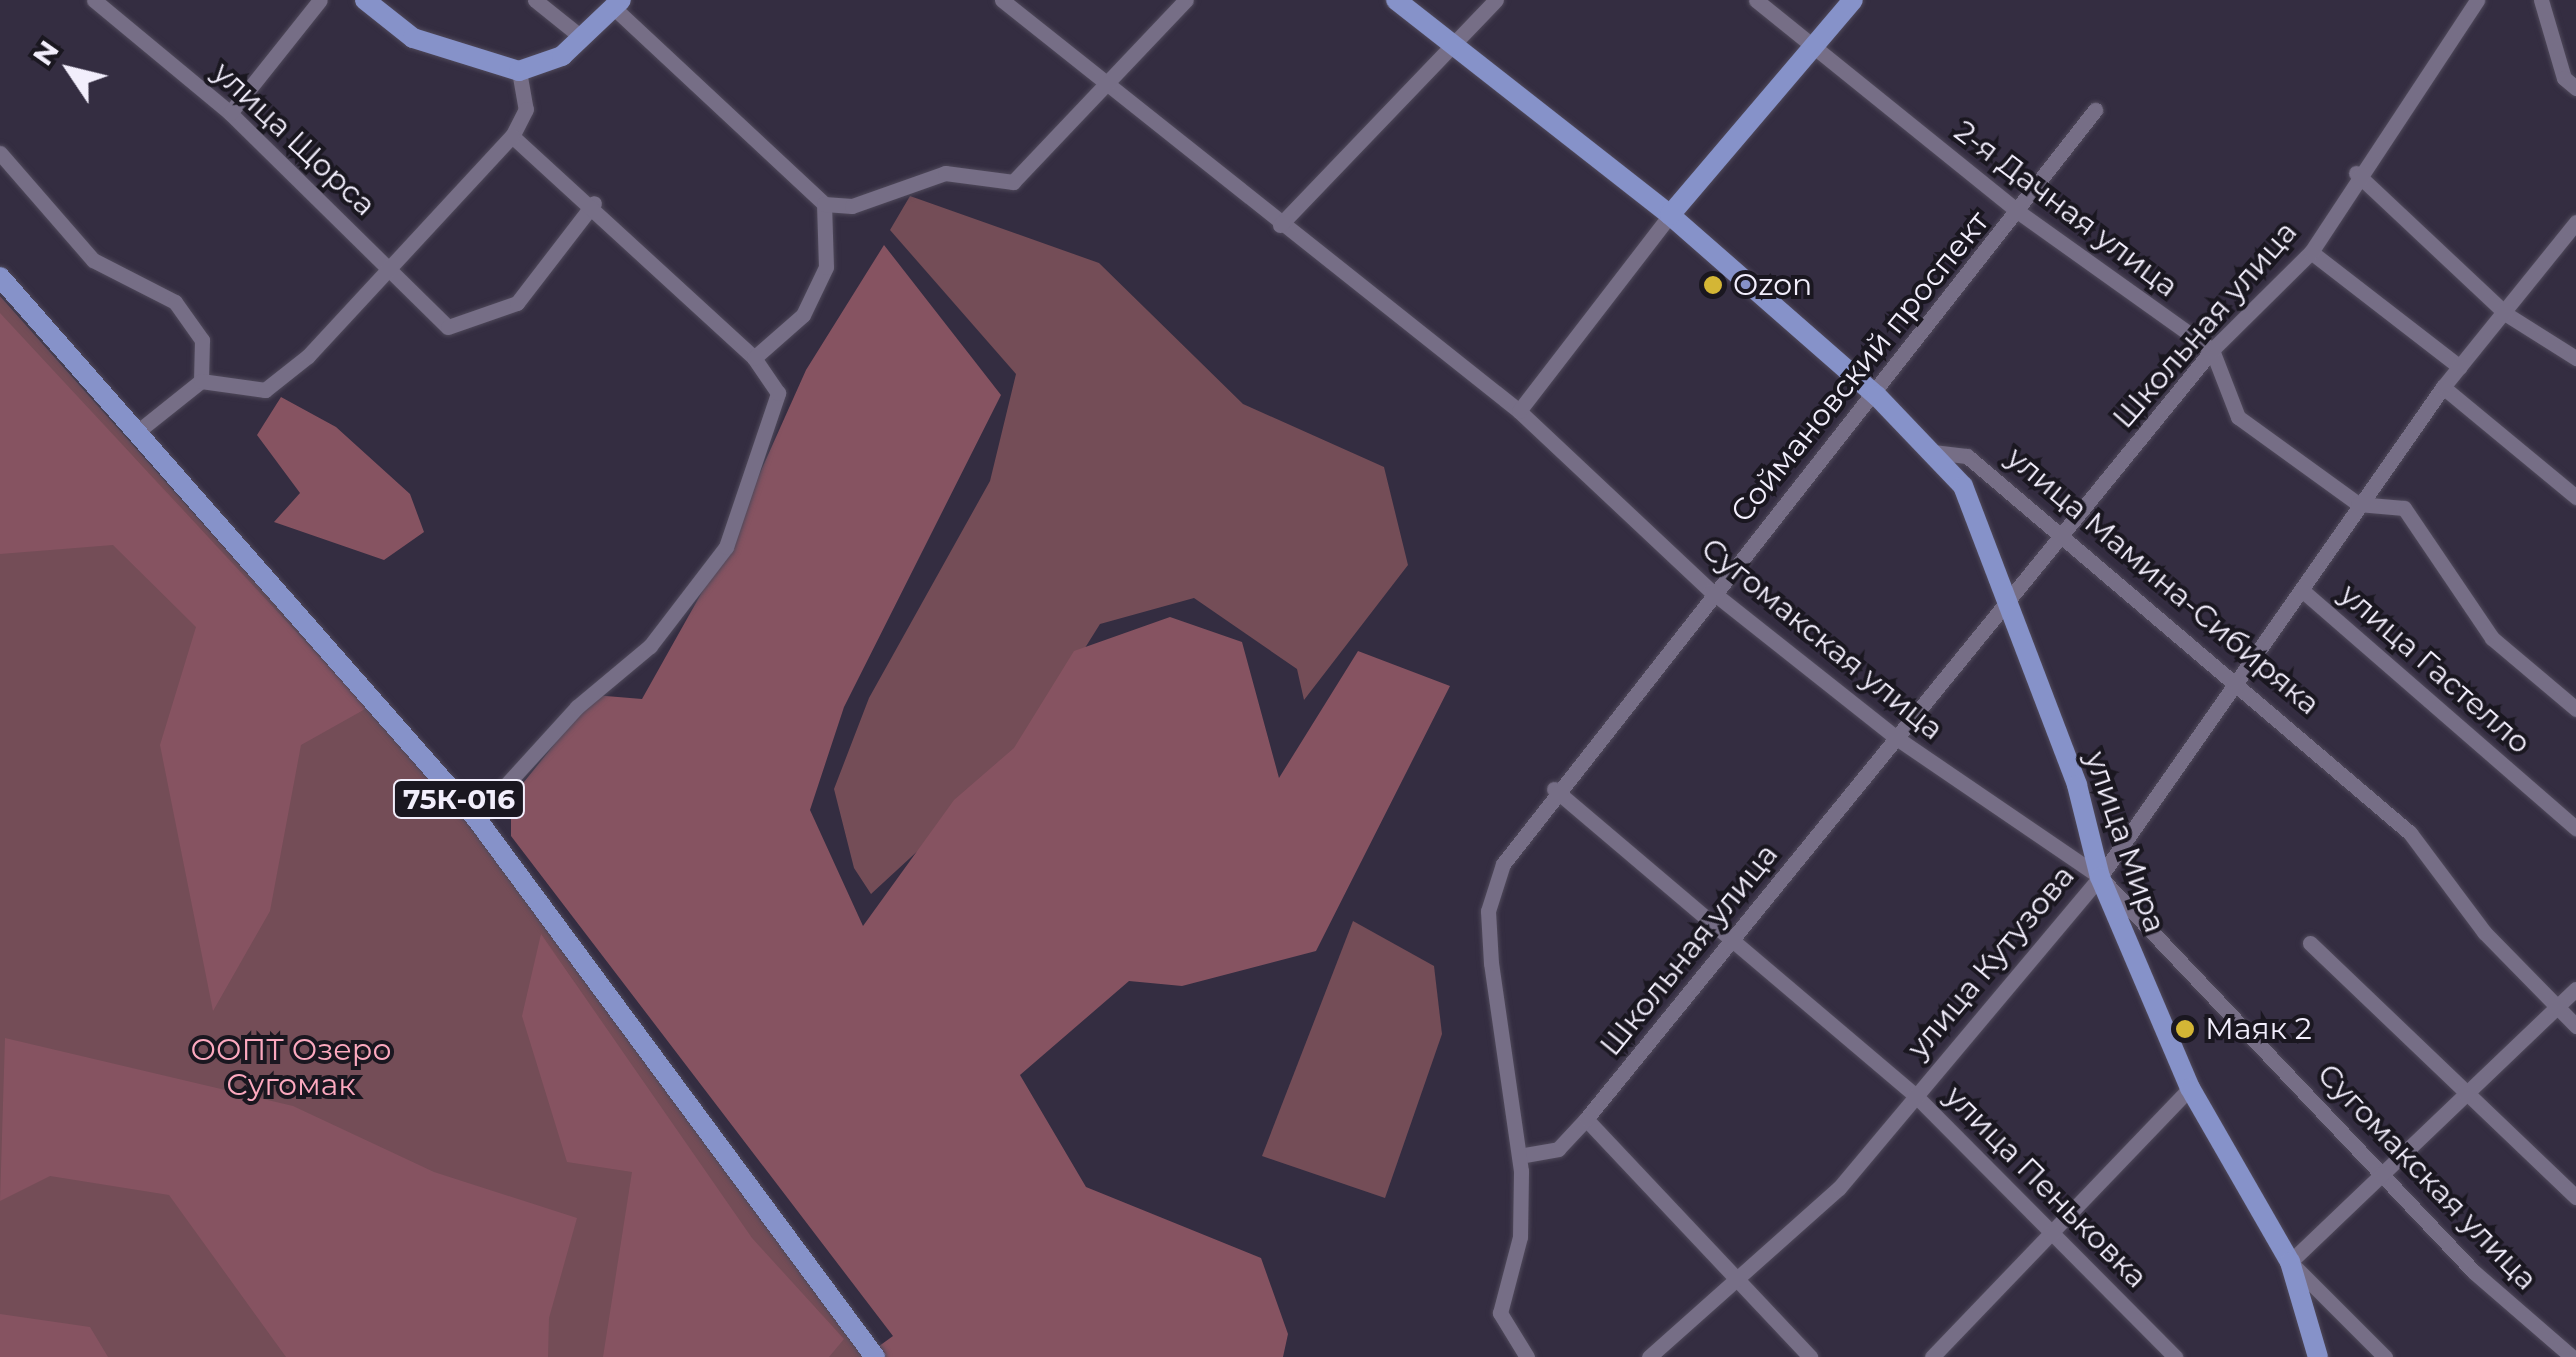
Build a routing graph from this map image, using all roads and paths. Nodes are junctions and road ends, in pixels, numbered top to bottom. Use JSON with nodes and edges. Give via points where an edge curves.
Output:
{"nodes":[{"id":1,"x":94,"y":0,"type":"edge"},
{"id":2,"x":320,"y":0,"type":"edge"},
{"id":3,"x":365,"y":0,"type":"edge"},
{"id":4,"x":536,"y":0,"type":"edge"},
{"id":5,"x":1002,"y":0,"type":"edge"},
{"id":6,"x":1186,"y":0,"type":"edge"},
{"id":7,"x":1396,"y":0,"type":"edge"},
{"id":8,"x":1496,"y":0,"type":"edge"},
{"id":9,"x":1756,"y":0,"type":"edge"},
{"id":10,"x":1854,"y":0,"type":"edge"},
{"id":11,"x":2477,"y":0,"type":"edge"},
{"id":12,"x":2540,"y":0,"type":"edge"},
{"id":13,"x":617,"y":4,"type":"edge"},
{"id":14,"x":581,"y":36,"type":"junction"},
{"id":15,"x":1453,"y":48,"type":"junction"},
{"id":16,"x":1812,"y":50,"type":"junction"},
{"id":17,"x":518,"y":71,"type":"junction"},
{"id":18,"x":2576,"y":88,"type":"edge"},
{"id":19,"x":1106,"y":89,"type":"junction"},
{"id":20,"x":2094,"y":110,"type":"dead end"},
{"id":21,"x":230,"y":113,"type":"junction"},
{"id":22,"x":512,"y":136,"type":"junction"},
{"id":23,"x":0,"y":153,"type":"edge"},
{"id":24,"x":2356,"y":173,"type":"junction"},
{"id":25,"x":594,"y":203,"type":"junction"},
{"id":26,"x":824,"y":204,"type":"junction"},
{"id":27,"x":2020,"y":213,"type":"junction"},
{"id":28,"x":1670,"y":215,"type":"junction"},
{"id":29,"x":2576,"y":222,"type":"edge"},
{"id":30,"x":1280,"y":225,"type":"junction"},
{"id":31,"x":2311,"y":252,"type":"junction"},
{"id":32,"x":392,"y":268,"type":"junction"},
{"id":33,"x":0,"y":277,"type":"edge"},
{"id":34,"x":2506,"y":314,"type":"junction"},
{"id":35,"x":2212,"y":350,"type":"junction"},
{"id":36,"x":754,"y":358,"type":"junction"},
{"id":37,"x":2576,"y":358,"type":"edge"},
{"id":38,"x":2460,"y":367,"type":"junction"},
{"id":39,"x":200,"y":381,"type":"junction"},
{"id":40,"x":2443,"y":387,"type":"junction"},
{"id":41,"x":1877,"y":396,"type":"junction"},
{"id":42,"x":1518,"y":411,"type":"junction"},
{"id":43,"x":137,"y":432,"type":"junction"},
{"id":44,"x":1934,"y":452,"type":"junction"},
{"id":45,"x":2576,"y":496,"type":"edge"},
{"id":46,"x":2358,"y":504,"type":"junction"},
{"id":47,"x":2065,"y":536,"type":"junction"},
{"id":48,"x":1712,"y":591,"type":"junction"},
{"id":49,"x":2303,"y":591,"type":"junction"},
{"id":50,"x":2007,"y":600,"type":"junction"},
{"id":51,"x":2240,"y":683,"type":"junction"},
{"id":52,"x":2576,"y":709,"type":"edge"},
{"id":53,"x":1898,"y":739,"type":"junction"},
{"id":54,"x":1554,"y":789,"type":"junction"},
{"id":55,"x":476,"y":818,"type":"junction"},
{"id":56,"x":2576,"y":828,"type":"edge"},
{"id":57,"x":2100,"y":876,"type":"junction"},
{"id":58,"x":1731,"y":941,"type":"junction"},
{"id":59,"x":2310,"y":943,"type":"dead end"},
{"id":60,"x":2576,"y":990,"type":"edge"},
{"id":61,"x":2556,"y":1006,"type":"junction"},
{"id":62,"x":2576,"y":1026,"type":"edge"},
{"id":63,"x":2190,"y":1088,"type":"junction"},
{"id":64,"x":1914,"y":1094,"type":"junction"},
{"id":65,"x":2475,"y":1094,"type":"junction"},
{"id":66,"x":1586,"y":1119,"type":"junction"},
{"id":67,"x":1519,"y":1156,"type":"junction"},
{"id":68,"x":2380,"y":1170,"type":"junction"},
{"id":69,"x":2576,"y":1197,"type":"edge"},
{"id":70,"x":2054,"y":1227,"type":"junction"},
{"id":71,"x":2290,"y":1262,"type":"junction"},
{"id":72,"x":1736,"y":1288,"type":"junction"},
{"id":73,"x":875,"y":1357,"type":"edge"},
{"id":74,"x":1527,"y":1357,"type":"edge"},
{"id":75,"x":1649,"y":1357,"type":"edge"},
{"id":76,"x":1810,"y":1357,"type":"edge"},
{"id":77,"x":1932,"y":1357,"type":"edge"},
{"id":78,"x":2175,"y":1357,"type":"edge"},
{"id":79,"x":2318,"y":1357,"type":"edge"},
{"id":80,"x":2384,"y":1357,"type":"edge"},
{"id":81,"x":2572,"y":1357,"type":"edge"}],
"edges":[{"from":1,"to":21,"type":"street","name":"улица Щорса"},
{"from":2,"to":21,"type":"street"},
{"from":3,"to":17,"type":"main road","via":[[413,38]]},
{"from":4,"to":14,"type":"street"},
{"from":5,"to":19,"type":"street","name":"Сугомакская улица"},
{"from":6,"to":19,"type":"street"},
{"from":7,"to":15,"type":"main road","name":"улица Мамина-Сибиряка"},
{"from":8,"to":15,"type":"street"},
{"from":9,"to":16,"type":"street","name":"2-я Дачная улица"},
{"from":10,"to":16,"type":"main road"},
{"from":11,"to":24,"type":"street","name":"Школьная улица"},
{"from":12,"to":18,"type":"street","via":[[2564,78]]},
{"from":13,"to":14,"type":"main road"},
{"from":13,"to":26,"type":"street"},
{"from":14,"to":17,"type":"main road","via":[[562,56]]},
{"from":15,"to":28,"type":"main road","name":"улица Мамина-Сибиряка"},
{"from":15,"to":30,"type":"street"},
{"from":16,"to":27,"type":"street","name":"2-я Дачная улица"},
{"from":16,"to":28,"type":"main road"},
{"from":17,"to":22,"type":"street","via":[[526,108]]},
{"from":19,"to":26,"type":"street","via":[[1013,182],[945,173],[852,206]]},
{"from":19,"to":30,"type":"street","name":"Сугомакская улица"},
{"from":20,"to":27,"type":"street","name":"Соймановский проспект"},
{"from":21,"to":32,"type":"street","name":"улица Щорса"},
{"from":22,"to":25,"type":"street"},
{"from":22,"to":32,"type":"street"},
{"from":23,"to":39,"type":"street","via":[[93,260],[175,302],[202,340]]},
{"from":24,"to":31,"type":"street","name":"Школьная улица"},
{"from":24,"to":34,"type":"street"},
{"from":25,"to":32,"type":"street","name":"улица Щорса","via":[[517,303],[448,327]]},
{"from":25,"to":36,"type":"street"},
{"from":26,"to":36,"type":"street","via":[[826,267],[803,314]]},
{"from":27,"to":35,"type":"street","name":"2-я Дачная улица"},
{"from":27,"to":41,"type":"street","name":"Соймановский проспект"},
{"from":28,"to":41,"type":"main road","name":"улица Мамина-Сибиряка"},
{"from":28,"to":42,"type":"street"},
{"from":29,"to":34,"type":"street","name":"улица Кутузова"},
{"from":30,"to":42,"type":"street","name":"Сугомакская улица"},
{"from":31,"to":35,"type":"street","name":"Школьная улица"},
{"from":31,"to":38,"type":"street"},
{"from":32,"to":39,"type":"street","via":[[264,390]]},
{"from":33,"to":43,"type":"main road","number":"75К-016"},
{"from":34,"to":37,"type":"street"},
{"from":34,"to":38,"type":"street","name":"улица Кутузова"},
{"from":35,"to":46,"type":"street","via":[[2238,417]]},
{"from":35,"to":47,"type":"street","name":"Школьная улица"},
{"from":36,"to":55,"type":"street","via":[[778,394],[726,547],[650,646],[577,707]]},
{"from":38,"to":40,"type":"street","name":"улица Кутузова"},
{"from":39,"to":43,"type":"street"},
{"from":40,"to":45,"type":"street"},
{"from":40,"to":46,"type":"street","name":"улица Кутузова"},
{"from":41,"to":44,"type":"main road","name":"улица Мамина-Сибиряка"},
{"from":41,"to":48,"type":"street","name":"Соймановский проспект"},
{"from":42,"to":48,"type":"street","name":"Сугомакская улица"},
{"from":43,"to":55,"type":"main road","number":"75К-016"},
{"from":44,"to":47,"type":"street","name":"улица Мамина-Сибиряка","via":[[1967,456]]},
{"from":44,"to":50,"type":"main road","name":"улица Мира","via":[[1976,509]]},
{"from":46,"to":49,"type":"street","name":"улица Кутузова"},
{"from":46,"to":52,"type":"street","via":[[2404,508],[2492,638]]},
{"from":47,"to":50,"type":"street","name":"Школьная улица"},
{"from":47,"to":51,"type":"street","name":"улица Мамина-Сибиряка"},
{"from":48,"to":53,"type":"street","name":"Сугомакская улица"},
{"from":48,"to":54,"type":"street","name":"Соймановский проспект"},
{"from":49,"to":51,"type":"street","name":"улица Кутузова"},
{"from":49,"to":56,"type":"street","name":"улица Гастелло"},
{"from":50,"to":53,"type":"street","name":"Школьная улица"},
{"from":50,"to":57,"type":"main road","name":"улица Мира","via":[[2077,785]]},
{"from":51,"to":57,"type":"street","name":"улица Кутузова"},
{"from":51,"to":61,"type":"street","name":"улица Мамина-Сибиряка","via":[[2410,833],[2484,932]]},
{"from":53,"to":57,"type":"street","name":"Сугомакская улица"},
{"from":53,"to":58,"type":"street","name":"Школьная улица"},
{"from":54,"to":58,"type":"street","name":"улица Пеньковка"},
{"from":54,"to":67,"type":"street","name":"Соймановский проспект","via":[[1503,864],[1488,912]]},
{"from":55,"to":73,"type":"main road","number":"75К-016"},
{"from":57,"to":63,"type":"main road","name":"улица Мира"},
{"from":57,"to":64,"type":"street","name":"улица Кутузова"},
{"from":57,"to":68,"type":"street","name":"Сугомакская улица"},
{"from":58,"to":64,"type":"street","name":"улица Пеньковка"},
{"from":58,"to":66,"type":"street","name":"Школьная улица"},
{"from":59,"to":65,"type":"street"},
{"from":60,"to":61,"type":"street"},
{"from":61,"to":62,"type":"street","name":"улица Мамина-Сибиряка"},
{"from":61,"to":65,"type":"street"},
{"from":63,"to":70,"type":"street"},
{"from":63,"to":71,"type":"main road","name":"улица Мира"},
{"from":64,"to":70,"type":"street","name":"улица Пеньковка"},
{"from":64,"to":72,"type":"street","name":"улица Кутузова","via":[[1840,1188]]},
{"from":65,"to":68,"type":"street"},
{"from":65,"to":69,"type":"street"},
{"from":66,"to":67,"type":"street","name":"Школьная улица","via":[[1558,1149]]},
{"from":66,"to":72,"type":"street"},
{"from":67,"to":74,"type":"street","name":"Соймановский проспект","via":[[1520,1237],[1500,1313]]},
{"from":68,"to":71,"type":"street"},
{"from":68,"to":81,"type":"street","name":"Сугомакская улица","via":[[2474,1272]]},
{"from":70,"to":77,"type":"street"},
{"from":70,"to":78,"type":"street","name":"улица Пеньковка"},
{"from":71,"to":79,"type":"main road","name":"улица Мира"},
{"from":71,"to":80,"type":"street"},
{"from":72,"to":75,"type":"street","name":"улица Кутузова"},
{"from":72,"to":76,"type":"street"}]}
